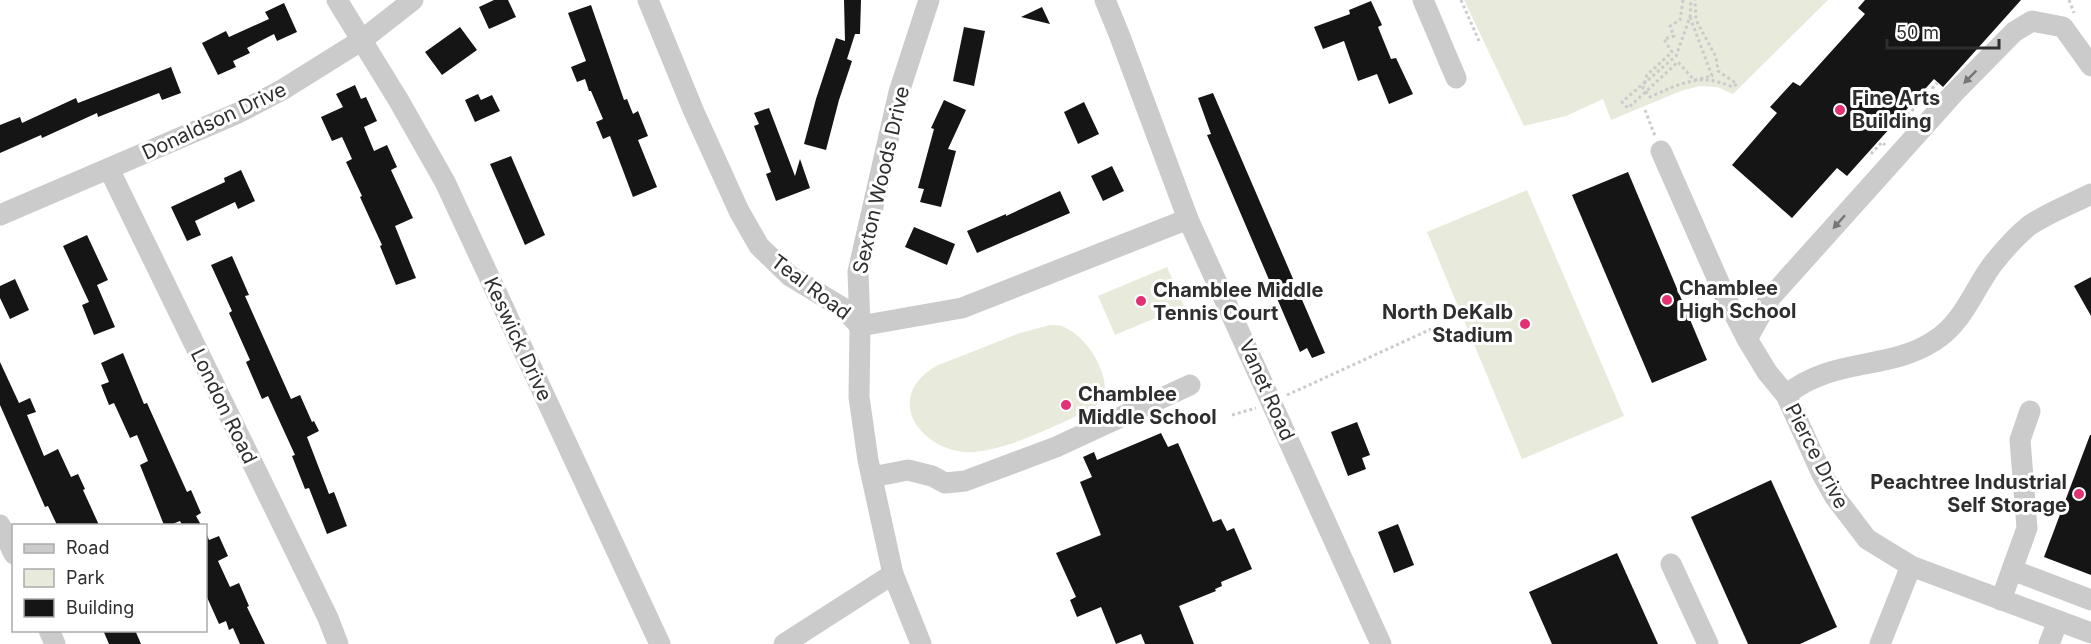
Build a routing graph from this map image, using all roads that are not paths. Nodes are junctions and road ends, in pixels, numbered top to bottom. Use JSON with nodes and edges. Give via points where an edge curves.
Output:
{"nodes":[{"id":1,"x":337,"y":0,"type":"edge"},
{"id":2,"x":413,"y":0,"type":"edge"},
{"id":3,"x":648,"y":0,"type":"edge"},
{"id":4,"x":929,"y":0,"type":"edge"},
{"id":5,"x":1105,"y":0,"type":"edge"},
{"id":6,"x":1423,"y":0,"type":"edge"},
{"id":7,"x":362,"y":40,"type":"junction"},
{"id":8,"x":2091,"y":66,"type":"edge"},
{"id":9,"x":1456,"y":78,"type":"dead end"},
{"id":10,"x":1661,"y":151,"type":"road end"},
{"id":11,"x":109,"y":169,"type":"junction"},
{"id":12,"x":2091,"y":194,"type":"edge"},
{"id":13,"x":0,"y":215,"type":"edge"},
{"id":14,"x":1188,"y":219,"type":"junction"},
{"id":15,"x":860,"y":326,"type":"junction"},
{"id":16,"x":1747,"y":339,"type":"junction"},
{"id":17,"x":1190,"y":385,"type":"dead end"},
{"id":18,"x":1786,"y":395,"type":"junction"},
{"id":19,"x":2030,"y":411,"type":"dead end"},
{"id":20,"x":872,"y":477,"type":"junction"},
{"id":21,"x":0,"y":525,"type":"edge"},
{"id":22,"x":12,"y":550,"type":"edge"},
{"id":23,"x":1671,"y":564,"type":"dead end"},
{"id":24,"x":1911,"y":566,"type":"junction"},
{"id":25,"x":2012,"y":570,"type":"junction"},
{"id":26,"x":893,"y":574,"type":"junction"},
{"id":27,"x":2001,"y":600,"type":"junction"},
{"id":28,"x":2091,"y":600,"type":"edge"},
{"id":29,"x":2058,"y":621,"type":"junction"},
{"id":30,"x":2091,"y":633,"type":"edge"},
{"id":31,"x":338,"y":644,"type":"edge"},
{"id":32,"x":660,"y":644,"type":"edge"},
{"id":33,"x":784,"y":644,"type":"edge"},
{"id":34,"x":921,"y":644,"type":"edge"},
{"id":35,"x":1381,"y":644,"type":"edge"},
{"id":36,"x":1708,"y":644,"type":"edge"},
{"id":37,"x":1880,"y":644,"type":"edge"},
{"id":38,"x":2049,"y":644,"type":"edge"}],
"edges":[{"from":1,"to":7,"type":"street","name":"Keswick Drive"},
{"from":2,"to":7,"type":"street","name":"Donaldson Drive"},
{"from":3,"to":15,"type":"street","name":"Teal Road","via":[[694,112],[759,246],[790,276],[843,308]]},
{"from":4,"to":15,"type":"street","name":"Sexton Woods Drive","via":[[899,92],[858,272]]},
{"from":5,"to":14,"type":"street","name":"Vanet Road"},
{"from":6,"to":9,"type":"street"},
{"from":7,"to":11,"type":"street","name":"Donaldson Drive","via":[[238,113]]},
{"from":7,"to":32,"type":"street","name":"Keswick Drive","via":[[445,182]]},
{"from":8,"to":16,"type":"street","one_way":true,"via":[[2063,27],[2032,21],[2014,32],[1770,298]]},
{"from":10,"to":16,"type":"street"},
{"from":11,"to":13,"type":"street","name":"Donaldson Drive"},
{"from":11,"to":31,"type":"street","name":"London Road"},
{"from":12,"to":18,"type":"street","name":"Pierce Drive","via":[[2031,225],[2013,241],[1992,266],[1957,322],[1936,340],[1914,352],[1831,370]]},
{"from":14,"to":15,"type":"street","name":"Teal Road","via":[[962,308]]},
{"from":14,"to":35,"type":"street","name":"Vanet Road"},
{"from":15,"to":20,"type":"street","name":"Sexton Woods Drive","via":[[859,397]]},
{"from":16,"to":18,"type":"street"},
{"from":17,"to":20,"type":"street","via":[[1056,447],[965,481],[945,483],[908,470]]},
{"from":18,"to":24,"type":"street","name":"Pierce Drive","via":[[1821,472],[1849,517],[1867,539]]},
{"from":19,"to":25,"type":"street","via":[[2020,440],[2027,528]]},
{"from":20,"to":26,"type":"street","name":"Sexton Woods Drive"},
{"from":21,"to":22,"type":"street"},
{"from":23,"to":36,"type":"street"},
{"from":24,"to":27,"type":"street","name":"Pierce Drive"},
{"from":24,"to":37,"type":"street"},
{"from":25,"to":27,"type":"street"},
{"from":25,"to":28,"type":"street"},
{"from":26,"to":33,"type":"street"},
{"from":26,"to":34,"type":"street","name":"Sexton Woods Drive"},
{"from":27,"to":29,"type":"street","name":"Pierce Drive"},
{"from":29,"to":30,"type":"street","name":"Pierce Drive"},
{"from":29,"to":38,"type":"street"}]}
